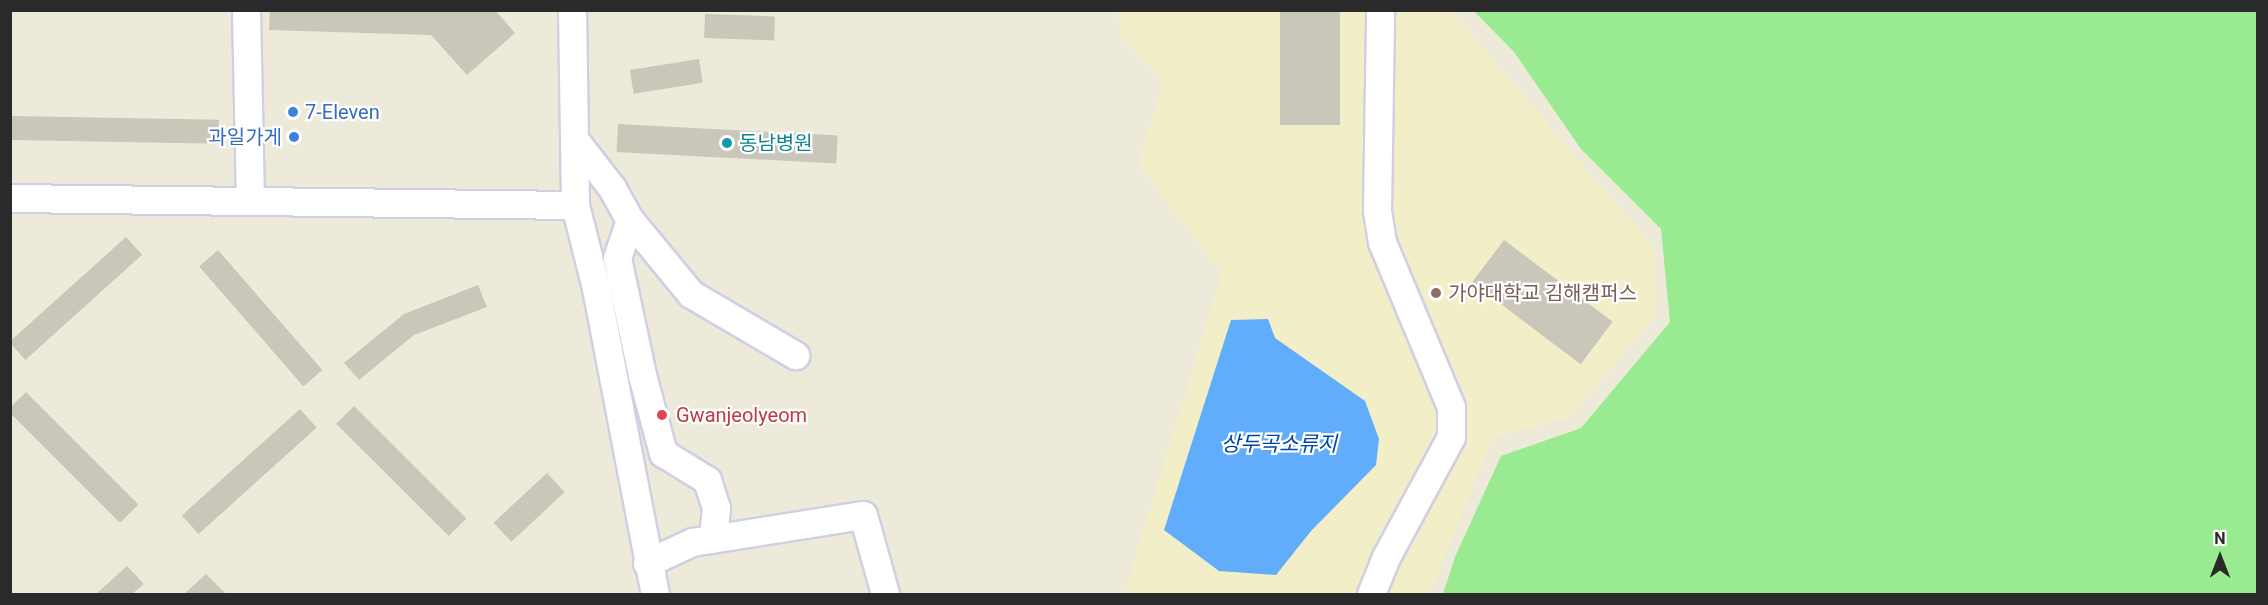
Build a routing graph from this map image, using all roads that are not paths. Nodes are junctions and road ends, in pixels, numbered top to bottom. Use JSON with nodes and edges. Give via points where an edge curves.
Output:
{"nodes":[{"id":1,"x":246,"y":10,"type":"edge"},
{"id":2,"x":572,"y":10,"type":"edge"},
{"id":3,"x":1380,"y":10,"type":"edge"},
{"id":4,"x":574,"y":140,"type":"junction"},
{"id":5,"x":10,"y":198,"type":"edge"},
{"id":6,"x":250,"y":200,"type":"junction"},
{"id":7,"x":575,"y":205,"type":"junction"},
{"id":8,"x":630,"y":220,"type":"junction"},
{"id":9,"x":795,"y":355,"type":"dead end"},
{"id":10,"x":713,"y":539,"type":"junction"},
{"id":11,"x":647,"y":563,"type":"junction"},
{"id":12,"x":655,"y":594,"type":"edge"},
{"id":13,"x":885,"y":594,"type":"edge"},
{"id":14,"x":1371,"y":594,"type":"edge"}],
"edges":[{"from":1,"to":6,"type":"street"},
{"from":2,"to":4,"type":"street"},
{"from":3,"to":14,"type":"street","via":[[1377,210],[1382,242],[1451,406],[1451,437],[1386,557]]},
{"from":4,"to":7,"type":"street"},
{"from":4,"to":8,"type":"street","via":[[612,188]]},
{"from":5,"to":6,"type":"street"},
{"from":6,"to":7,"type":"street"},
{"from":7,"to":11,"type":"street","via":[[596,288]]},
{"from":8,"to":9,"type":"street","via":[[692,294]]},
{"from":8,"to":10,"type":"street","via":[[617,258],[642,375],[663,453],[707,480],[716,508]]},
{"from":10,"to":11,"type":"street","via":[[692,542]]},
{"from":10,"to":13,"type":"street","via":[[863,515]]},
{"from":11,"to":12,"type":"street"}]}
